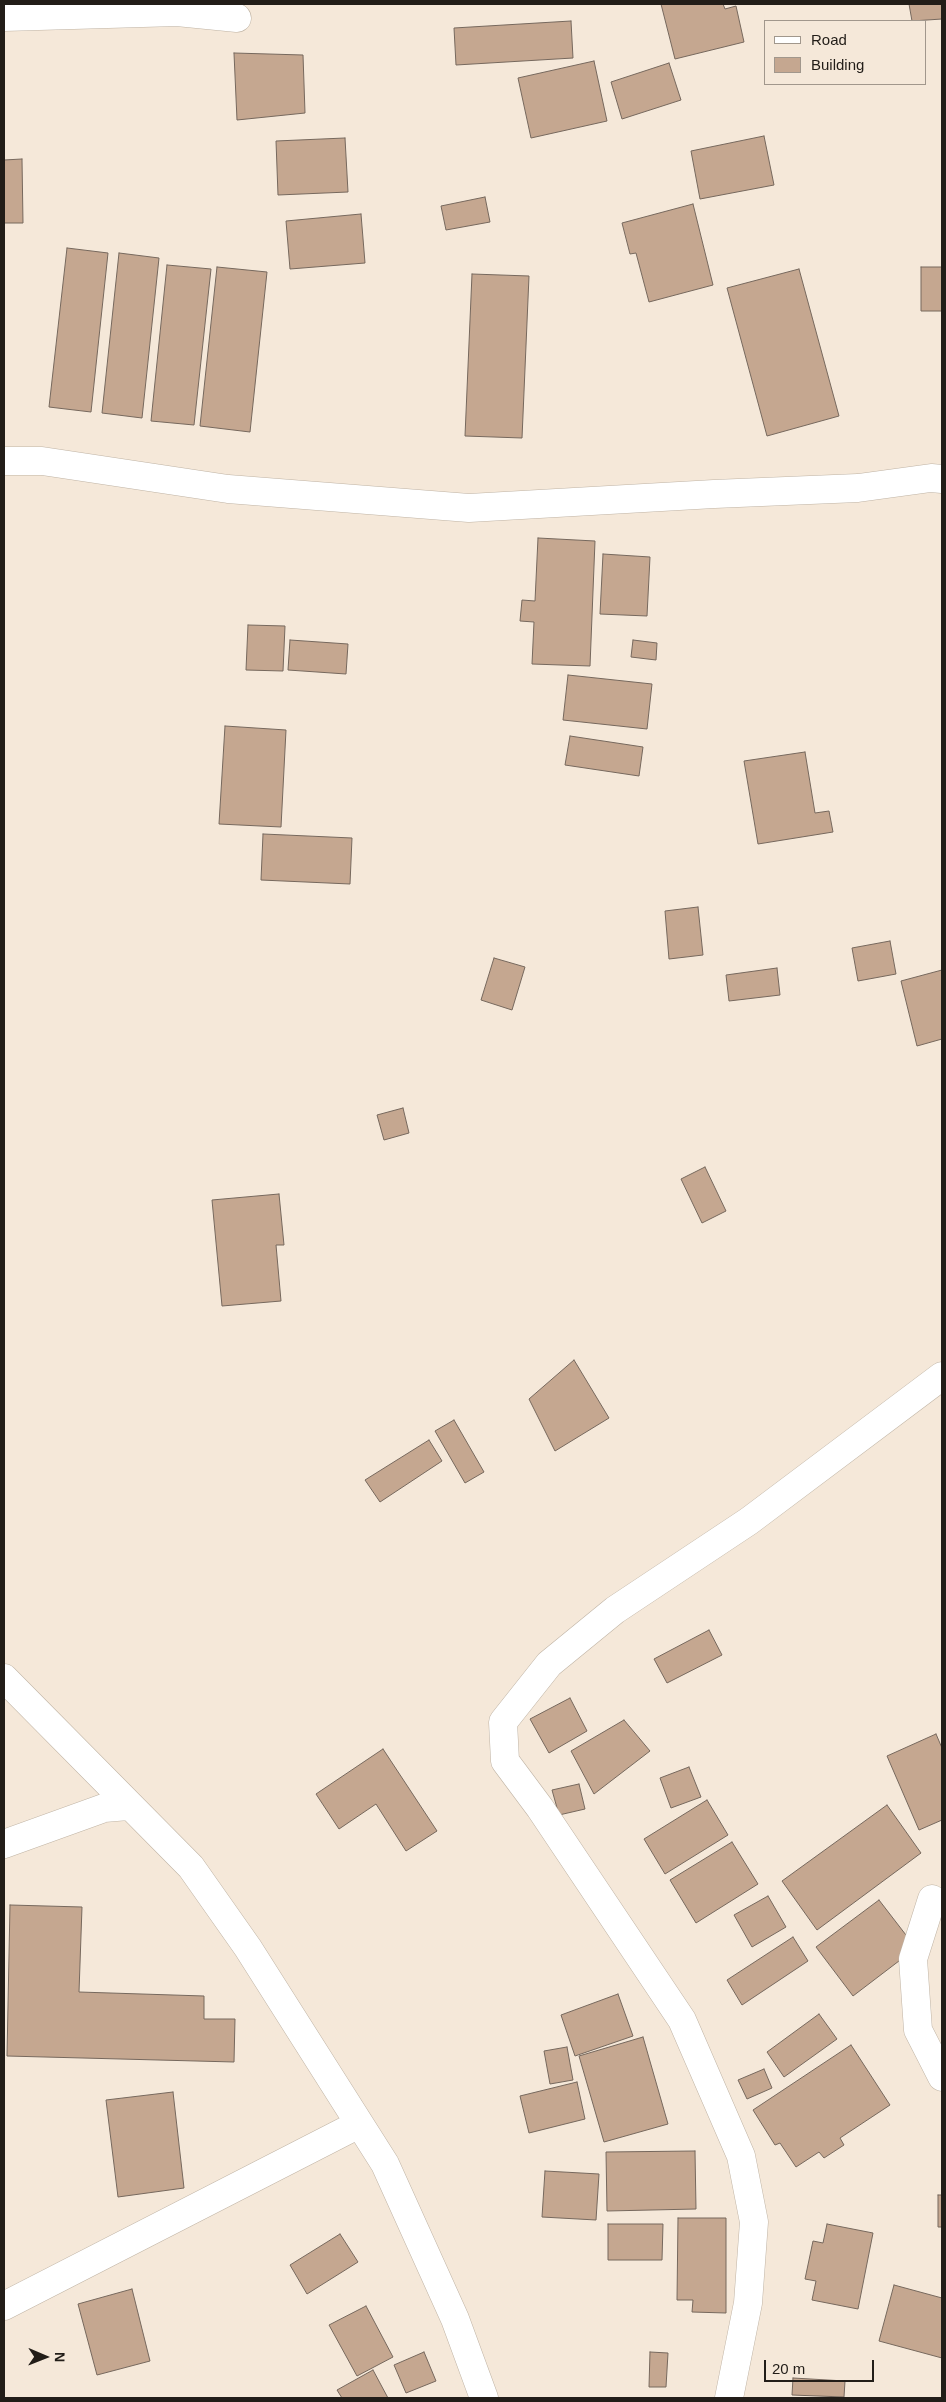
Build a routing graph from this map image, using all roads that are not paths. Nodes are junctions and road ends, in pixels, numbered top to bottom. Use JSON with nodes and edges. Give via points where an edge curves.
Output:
{"nodes":[{"id":1,"x":4,"y":17,"type":"edge"},
{"id":2,"x":237,"y":18,"type":"dead end"},
{"id":3,"x":4,"y":461,"type":"edge"},
{"id":4,"x":942,"y":479,"type":"edge"},
{"id":5,"x":942,"y":1376,"type":"edge"},
{"id":6,"x":4,"y":1678,"type":"edge"},
{"id":7,"x":128,"y":1806,"type":"junction"},
{"id":8,"x":4,"y":1844,"type":"edge"},
{"id":9,"x":932,"y":1899,"type":"dead end"},
{"id":10,"x":942,"y":2078,"type":"edge"},
{"id":11,"x":359,"y":2124,"type":"junction"},
{"id":12,"x":4,"y":2306,"type":"edge"},
{"id":13,"x":484,"y":2398,"type":"edge"},
{"id":14,"x":729,"y":2398,"type":"edge"}],
"edges":[{"from":1,"to":2,"type":"street","via":[[177,12]]},
{"from":3,"to":4,"type":"street","via":[[42,461],[228,489],[470,508],[858,488]]},
{"from":5,"to":14,"type":"street","via":[[749,1521],[615,1610],[549,1664],[503,1722],[505,1761],[682,2020],[741,2156],[754,2222],[748,2303]]},
{"from":6,"to":7,"type":"street"},
{"from":7,"to":8,"type":"street","via":[[104,1808]]},
{"from":7,"to":11,"type":"street","via":[[191,1868],[248,1948]]},
{"from":9,"to":10,"type":"street","via":[[914,1959],[918,2030]]},
{"from":11,"to":12,"type":"street"},
{"from":11,"to":13,"type":"street","via":[[385,2164],[455,2319]]}]}
